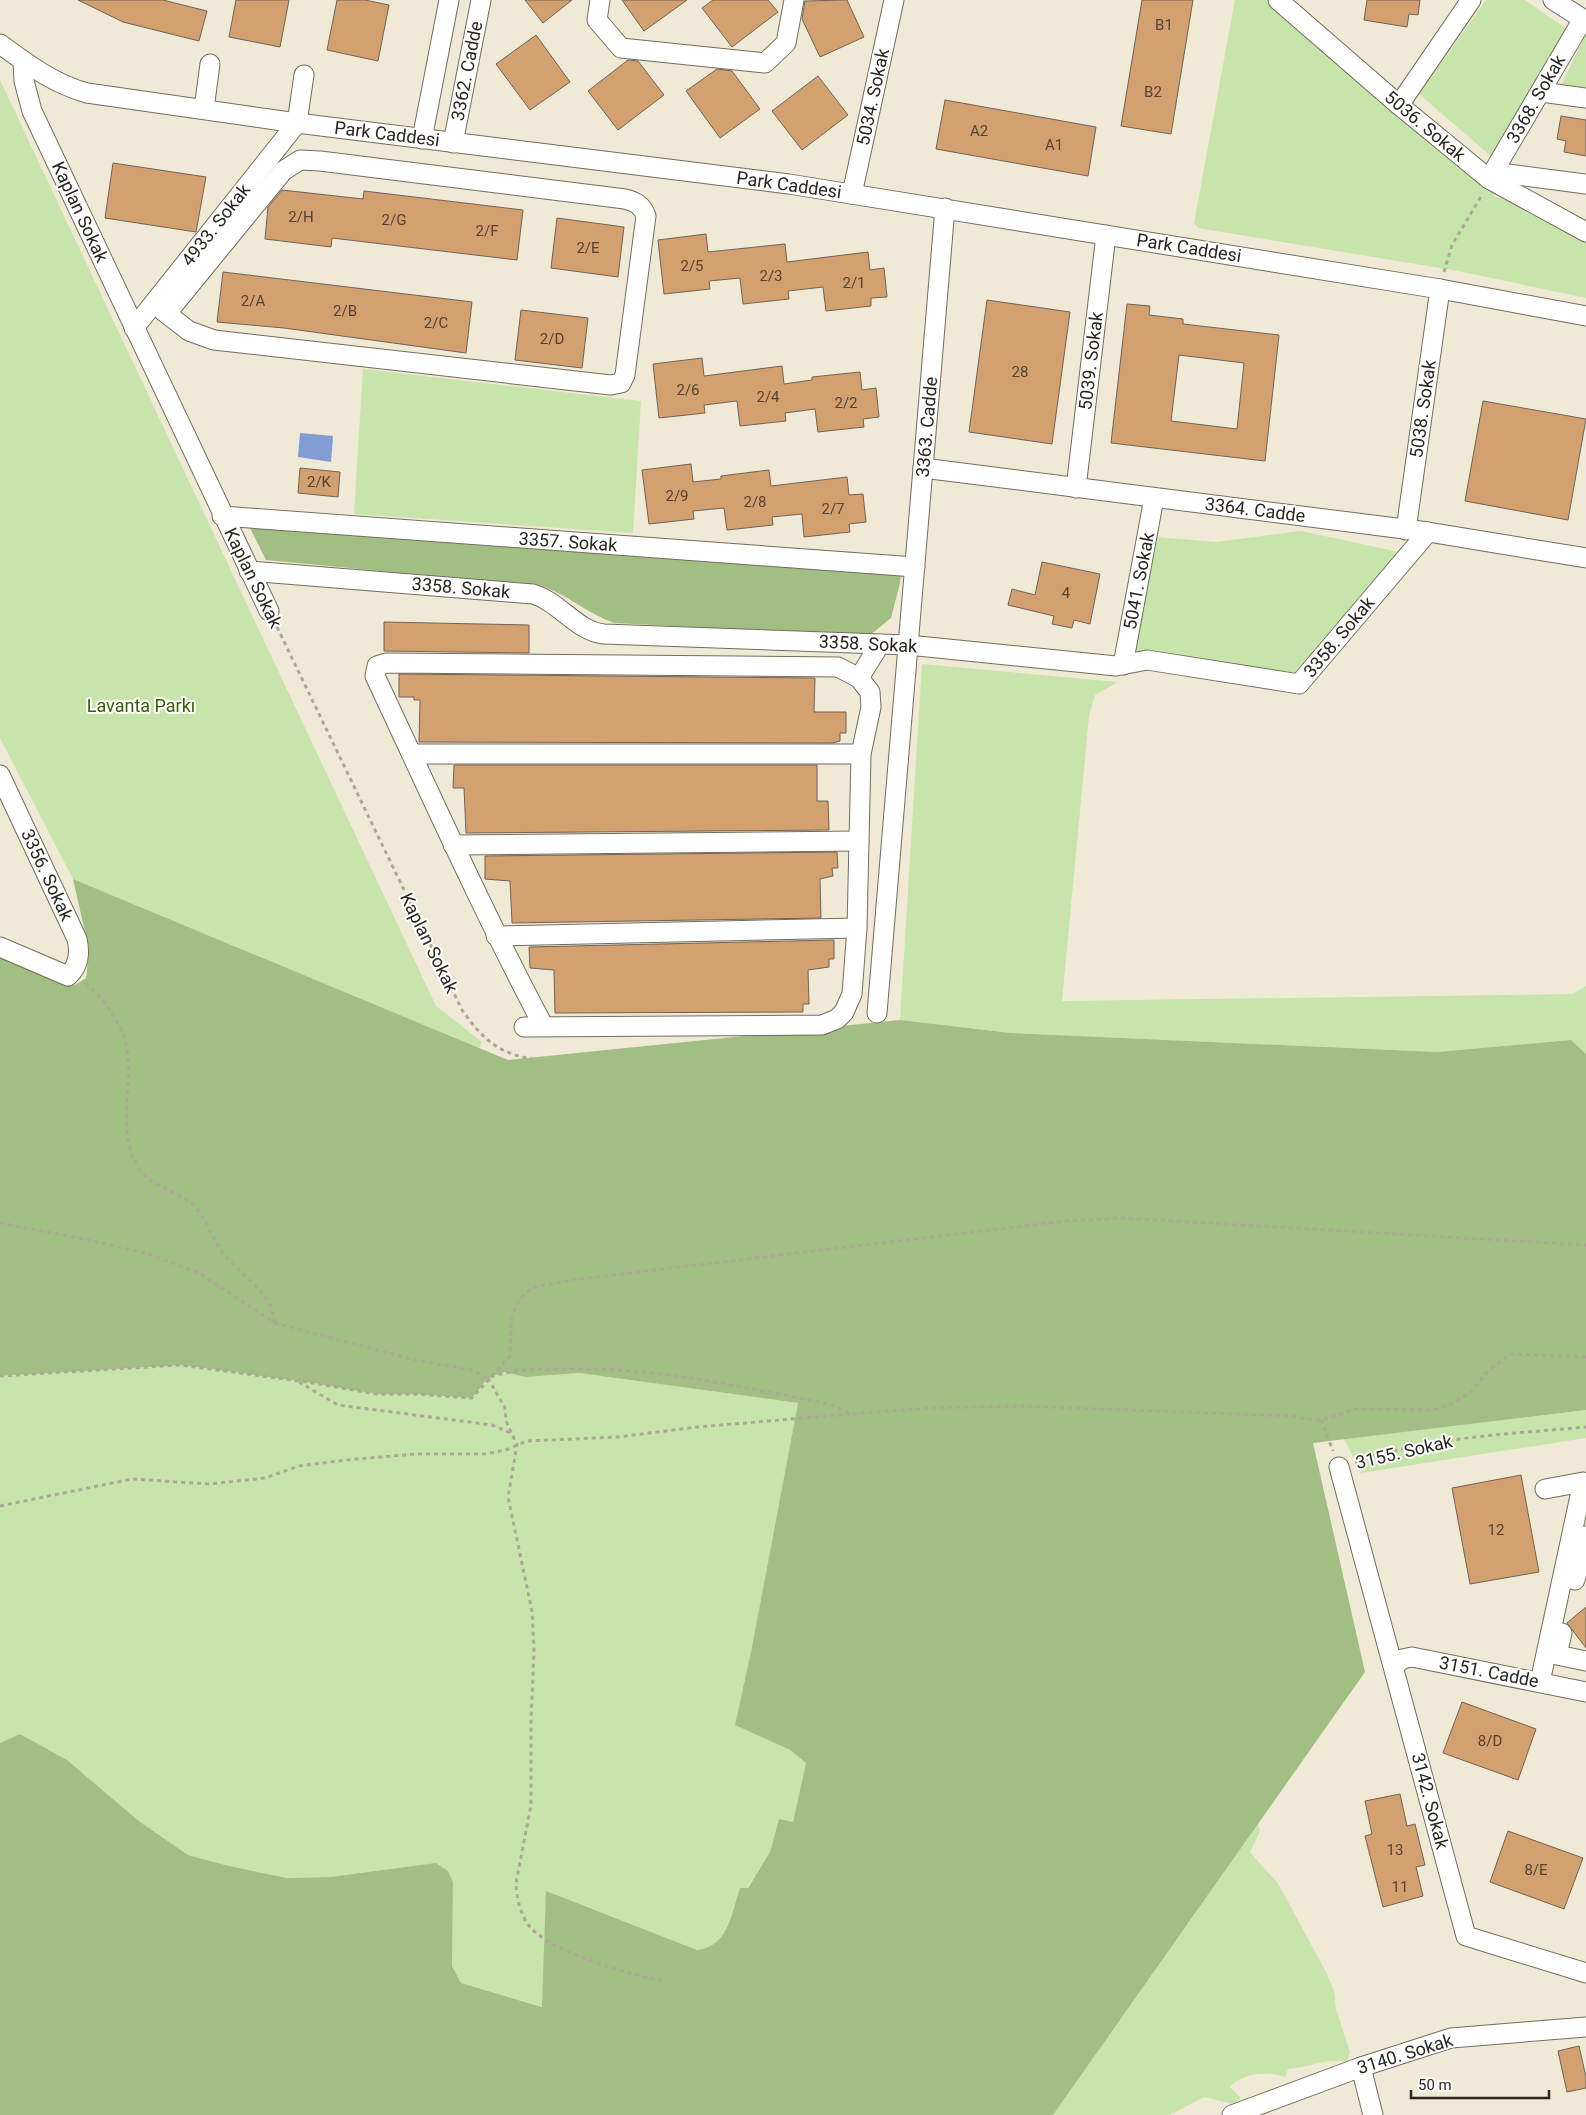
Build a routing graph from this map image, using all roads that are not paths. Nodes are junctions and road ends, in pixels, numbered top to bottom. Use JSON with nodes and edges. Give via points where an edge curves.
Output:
{"nodes":[{"id":1,"x":449,"y":0,"type":"edge"},
{"id":2,"x":481,"y":0,"type":"edge"},
{"id":3,"x":600,"y":0,"type":"edge"},
{"id":4,"x":794,"y":0,"type":"edge"},
{"id":5,"x":894,"y":0,"type":"edge"},
{"id":6,"x":1278,"y":0,"type":"edge"},
{"id":7,"x":1471,"y":0,"type":"edge"},
{"id":8,"x":1553,"y":0,"type":"edge"},
{"id":9,"x":0,"y":44,"type":"edge"},
{"id":10,"x":23,"y":61,"type":"junction"},
{"id":11,"x":210,"y":64,"type":"dead end"},
{"id":12,"x":304,"y":75,"type":"dead end"},
{"id":13,"x":1541,"y":92,"type":"junction"},
{"id":14,"x":1586,"y":98,"type":"edge"},
{"id":15,"x":1399,"y":105,"type":"junction"},
{"id":16,"x":204,"y":109,"type":"junction"},
{"id":17,"x":297,"y":122,"type":"junction"},
{"id":18,"x":422,"y":139,"type":"junction"},
{"id":19,"x":453,"y":143,"type":"junction"},
{"id":20,"x":1491,"y":176,"type":"junction"},
{"id":21,"x":1586,"y":184,"type":"edge"},
{"id":22,"x":852,"y":194,"type":"junction"},
{"id":23,"x":945,"y":208,"type":"junction"},
{"id":24,"x":1586,"y":232,"type":"edge"},
{"id":25,"x":1106,"y":235,"type":"junction"},
{"id":26,"x":1440,"y":289,"type":"junction"},
{"id":27,"x":161,"y":308,"type":"junction"},
{"id":28,"x":1586,"y":316,"type":"edge"},
{"id":29,"x":134,"y":328,"type":"junction"},
{"id":30,"x":923,"y":468,"type":"junction"},
{"id":31,"x":1076,"y":488,"type":"junction"},
{"id":32,"x":1154,"y":498,"type":"junction"},
{"id":33,"x":222,"y":516,"type":"junction"},
{"id":34,"x":1406,"y":530,"type":"junction"},
{"id":35,"x":1428,"y":532,"type":"junction"},
{"id":36,"x":1586,"y":558,"type":"edge"},
{"id":37,"x":915,"y":568,"type":"junction"},
{"id":38,"x":249,"y":571,"type":"junction"},
{"id":39,"x":269,"y":611,"type":"road end"},
{"id":40,"x":880,"y":644,"type":"junction"},
{"id":41,"x":908,"y":645,"type":"junction"},
{"id":42,"x":1123,"y":665,"type":"junction"},
{"id":43,"x":859,"y":678,"type":"junction"},
{"id":44,"x":412,"y":754,"type":"junction"},
{"id":45,"x":861,"y":754,"type":"junction"},
{"id":46,"x":0,"y":775,"type":"edge"},
{"id":47,"x":860,"y":841,"type":"junction"},
{"id":48,"x":453,"y":845,"type":"junction"},
{"id":49,"x":857,"y":928,"type":"junction"},
{"id":50,"x":496,"y":936,"type":"junction"},
{"id":51,"x":0,"y":947,"type":"edge"},
{"id":52,"x":877,"y":1013,"type":"dead end"},
{"id":53,"x":524,"y":1027,"type":"dead end"},
{"id":54,"x":544,"y":1027,"type":"junction"},
{"id":55,"x":1339,"y":1467,"type":"road end"},
{"id":56,"x":1545,"y":1489,"type":"dead end"},
{"id":57,"x":1586,"y":1536,"type":"edge"},
{"id":58,"x":1586,"y":1661,"type":"edge"},
{"id":59,"x":1394,"y":1666,"type":"junction"},
{"id":60,"x":1540,"y":1682,"type":"junction"},
{"id":61,"x":1586,"y":1692,"type":"edge"},
{"id":62,"x":1586,"y":1973,"type":"edge"},
{"id":63,"x":1586,"y":2027,"type":"edge"},
{"id":64,"x":1361,"y":2067,"type":"junction"},
{"id":65,"x":1232,"y":2115,"type":"edge"},
{"id":66,"x":1373,"y":2115,"type":"edge"}],
"edges":[{"from":1,"to":18,"type":"street","name":"3362. Cadde"},
{"from":2,"to":19,"type":"street","name":"3362. Cadde"},
{"from":3,"to":4,"type":"street","via":[[597,20],[621,48],[765,64],[786,43]]},
{"from":5,"to":22,"type":"street","name":"5034. Sokak"},
{"from":6,"to":15,"type":"street","name":"5036. Sokak"},
{"from":7,"to":15,"type":"street"},
{"from":8,"to":13,"type":"street","name":"3368. Sokak","via":[[1583,19]]},
{"from":9,"to":10,"type":"street","name":"Park Caddesi"},
{"from":10,"to":16,"type":"street","name":"Park Caddesi","via":[[81,91]]},
{"from":10,"to":29,"type":"street","name":"Kaplan Sokak","via":[[32,111]]},
{"from":11,"to":16,"type":"street"},
{"from":12,"to":17,"type":"street"},
{"from":13,"to":14,"type":"street"},
{"from":13,"to":20,"type":"street","name":"3368. Sokak"},
{"from":15,"to":20,"type":"street","name":"5036. Sokak"},
{"from":16,"to":17,"type":"street","name":"Park Caddesi"},
{"from":17,"to":18,"type":"street","name":"Park Caddesi"},
{"from":17,"to":27,"type":"street","name":"4933. Sokak"},
{"from":18,"to":19,"type":"street","name":"Park Caddesi"},
{"from":19,"to":22,"type":"street","name":"Park Caddesi"},
{"from":20,"to":21,"type":"street"},
{"from":20,"to":24,"type":"street","name":"5036. Sokak"},
{"from":22,"to":23,"type":"street","name":"Park Caddesi"},
{"from":23,"to":25,"type":"street","name":"Park Caddesi"},
{"from":23,"to":30,"type":"street","name":"3363. Cadde"},
{"from":25,"to":26,"type":"street","name":"Park Caddesi"},
{"from":25,"to":31,"type":"street","name":"5039. Sokak"},
{"from":26,"to":28,"type":"street","name":"Park Caddesi"},
{"from":26,"to":34,"type":"street","name":"5038. Sokak"},
{"from":27,"to":27,"type":"street","via":[[282,170],[300,160],[625,199],[643,208],[646,216],[625,376],[621,384],[214,340],[189,331]]},
{"from":27,"to":29,"type":"street","name":"4933. Sokak"},
{"from":29,"to":33,"type":"street","name":"Kaplan Sokak"},
{"from":30,"to":31,"type":"street","name":"3364. Cadde"},
{"from":30,"to":37,"type":"street","name":"3363. Cadde"},
{"from":31,"to":32,"type":"street","name":"3364. Cadde"},
{"from":32,"to":34,"type":"street","name":"3364. Cadde"},
{"from":32,"to":42,"type":"street","name":"5041. Sokak"},
{"from":33,"to":37,"type":"street","name":"3357. Sokak"},
{"from":33,"to":38,"type":"street","name":"Kaplan Sokak"},
{"from":34,"to":35,"type":"street","name":"3364. Cadde"},
{"from":35,"to":36,"type":"street","name":"3364. Cadde"},
{"from":35,"to":42,"type":"street","name":"3358. Sokak","via":[[1299,684],[1147,660]]},
{"from":37,"to":41,"type":"street","name":"3363. Cadde"},
{"from":38,"to":39,"type":"street","name":"Kaplan Sokak"},
{"from":38,"to":40,"type":"street","name":"3358. Sokak","via":[[533,594],[588,630],[604,634]]},
{"from":40,"to":41,"type":"street","name":"3358. Sokak"},
{"from":40,"to":43,"type":"street"},
{"from":41,"to":42,"type":"street","name":"3358. Sokak"},
{"from":41,"to":52,"type":"street","name":"3363. Cadde"},
{"from":43,"to":44,"type":"street","via":[[838,667],[386,663],[377,666],[375,676]]},
{"from":43,"to":45,"type":"street","via":[[870,692],[871,707]]},
{"from":44,"to":45,"type":"street"},
{"from":44,"to":48,"type":"street"},
{"from":45,"to":47,"type":"street"},
{"from":46,"to":51,"type":"street","name":"3356. Sokak","via":[[77,939],[78,958],[70,973]]},
{"from":47,"to":48,"type":"street"},
{"from":47,"to":49,"type":"street"},
{"from":48,"to":50,"type":"street"},
{"from":49,"to":50,"type":"street"},
{"from":49,"to":54,"type":"street","via":[[852,994],[844,1012],[822,1025]]},
{"from":50,"to":54,"type":"street"},
{"from":53,"to":54,"type":"street"},
{"from":55,"to":59,"type":"street","name":"3155. Sokak"},
{"from":56,"to":60,"type":"street","via":[[1583,1482]]},
{"from":57,"to":58,"type":"street","via":[[1557,1655]]},
{"from":59,"to":60,"type":"street","name":"3151. Cadde","via":[[1402,1659],[1412,1657]]},
{"from":59,"to":62,"type":"street","name":"3142. Sokak","via":[[1466,1936]]},
{"from":60,"to":61,"type":"street","name":"3151. Cadde"},
{"from":63,"to":64,"type":"street","name":"3140. Sokak","via":[[1451,2038]]},
{"from":64,"to":65,"type":"street","name":"3140. Sokak"},
{"from":64,"to":66,"type":"street"}]}
